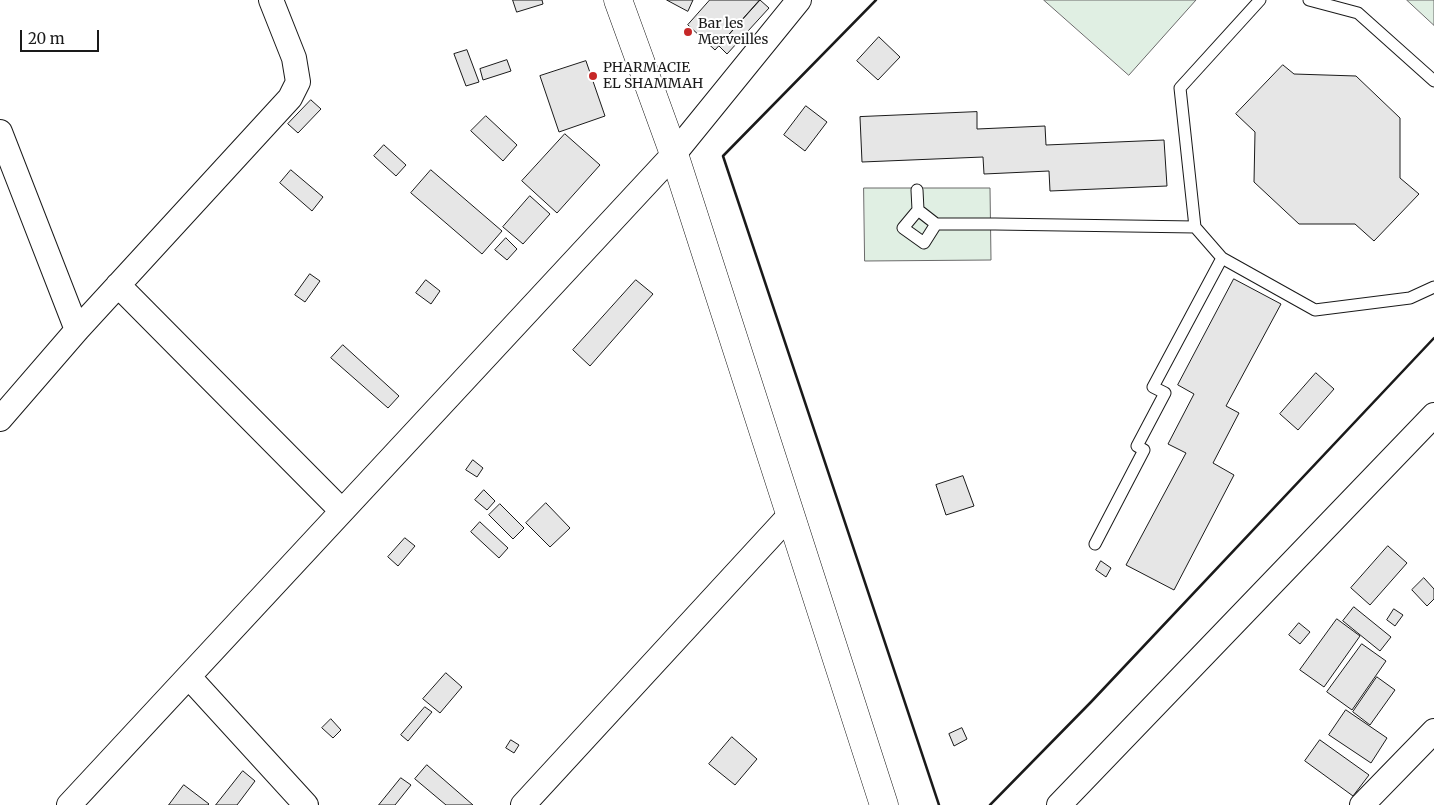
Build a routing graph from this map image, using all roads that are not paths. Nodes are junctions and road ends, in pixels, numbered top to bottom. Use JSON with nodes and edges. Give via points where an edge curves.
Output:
{"nodes":[{"id":1,"x":271,"y":0,"type":"edge"},
{"id":2,"x":618,"y":0,"type":"edge"},
{"id":3,"x":799,"y":0,"type":"edge"},
{"id":4,"x":1260,"y":0,"type":"edge"},
{"id":5,"x":1309,"y":0,"type":"edge"},
{"id":6,"x":1434,"y":81,"type":"edge"},
{"id":7,"x":0,"y":132,"type":"edge"},
{"id":8,"x":674,"y":154,"type":"junction"},
{"id":9,"x":916,"y":190,"type":"dead end"},
{"id":10,"x":918,"y":210,"type":"junction"},
{"id":11,"x":936,"y":224,"type":"junction"},
{"id":12,"x":1195,"y":227,"type":"junction"},
{"id":13,"x":1222,"y":258,"type":"junction"},
{"id":14,"x":118,"y":285,"type":"junction"},
{"id":15,"x":1434,"y":287,"type":"edge"},
{"id":16,"x":77,"y":330,"type":"junction"},
{"id":17,"x":3,"y":411,"type":"edge"},
{"id":18,"x":1434,"y":415,"type":"edge"},
{"id":19,"x":342,"y":511,"type":"junction"},
{"id":20,"x":791,"y":514,"type":"junction"},
{"id":21,"x":1095,"y":544,"type":"dead end"},
{"id":22,"x":189,"y":677,"type":"junction"},
{"id":23,"x":1434,"y":731,"type":"edge"},
{"id":24,"x":68,"y":805,"type":"edge"},
{"id":25,"x":306,"y":805,"type":"edge"},
{"id":26,"x":524,"y":805,"type":"edge"},
{"id":27,"x":884,"y":805,"type":"edge"},
{"id":28,"x":1060,"y":805,"type":"edge"},
{"id":29,"x":1362,"y":805,"type":"edge"}],
"edges":[{"from":1,"to":14,"type":"street","via":[[294,58],[298,82],[290,98]]},
{"from":2,"to":8,"type":"street"},
{"from":3,"to":8,"type":"street"},
{"from":4,"to":12,"type":"lane","via":[[1180,88]]},
{"from":5,"to":6,"type":"lane","via":[[1358,13]]},
{"from":7,"to":16,"type":"street"},
{"from":8,"to":19,"type":"street"},
{"from":8,"to":20,"type":"street"},
{"from":9,"to":10,"type":"lane"},
{"from":10,"to":11,"type":"lane"},
{"from":10,"to":11,"type":"lane","via":[[903,228],[924,243]]},
{"from":11,"to":12,"type":"lane"},
{"from":12,"to":13,"type":"lane"},
{"from":13,"to":15,"type":"lane","via":[[1314,310],[1410,298]]},
{"from":13,"to":21,"type":"lane","via":[[1153,387],[1165,393],[1136,446],[1144,450]]},
{"from":14,"to":16,"type":"street"},
{"from":14,"to":19,"type":"street"},
{"from":16,"to":17,"type":"street"},
{"from":18,"to":28,"type":"street"},
{"from":19,"to":22,"type":"street"},
{"from":20,"to":26,"type":"street"},
{"from":20,"to":27,"type":"street"},
{"from":22,"to":24,"type":"street"},
{"from":22,"to":25,"type":"street"},
{"from":23,"to":29,"type":"street"}]}
